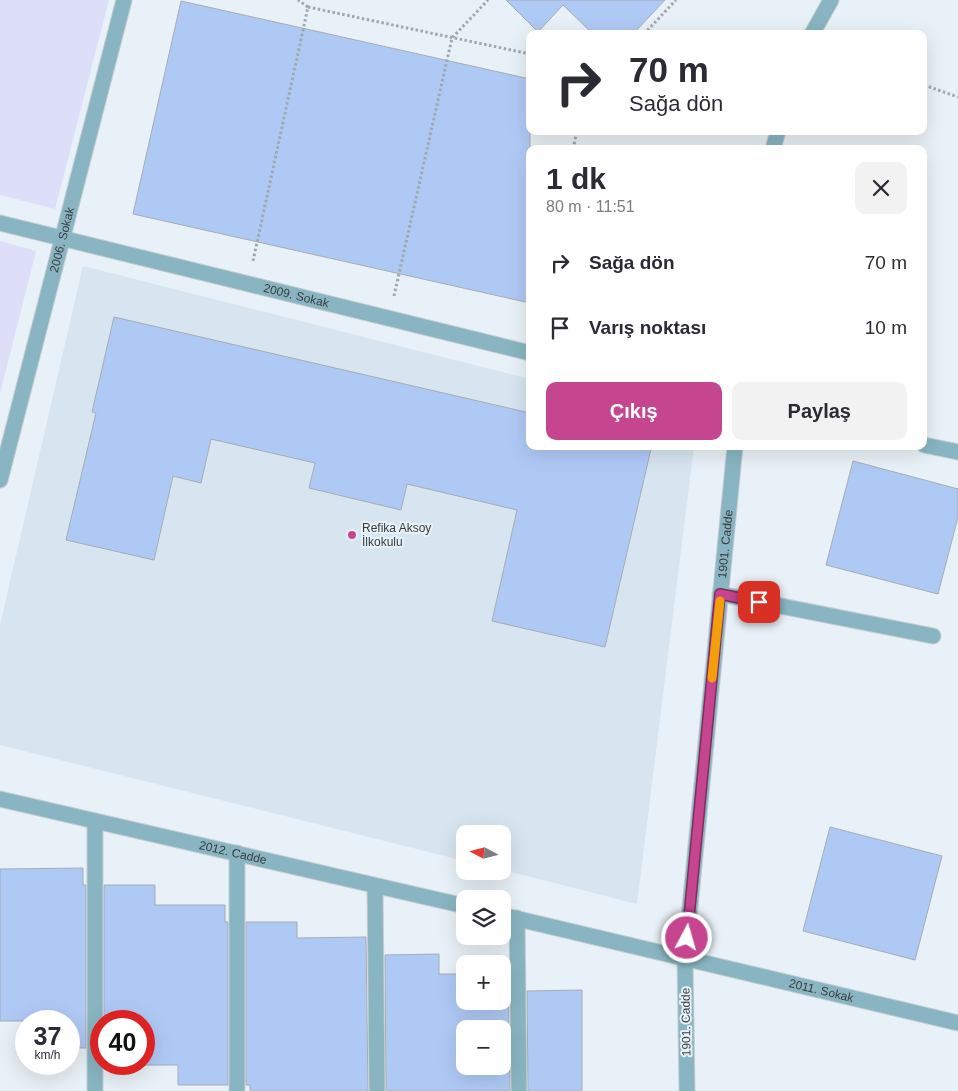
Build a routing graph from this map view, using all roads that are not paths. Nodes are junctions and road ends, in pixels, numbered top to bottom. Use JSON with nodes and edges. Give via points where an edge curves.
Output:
{"nodes":[{"id":1,"x":124,"y":0,"type":"edge"},
{"id":2,"x":831,"y":0,"type":"edge"},
{"id":3,"x":814,"y":30,"type":"edge"},
{"id":4,"x":0,"y":223,"type":"edge"},
{"id":5,"x":62,"y":238,"type":"junction"},
{"id":6,"x":526,"y":353,"type":"edge"},
{"id":7,"x":927,"y":446,"type":"edge"},
{"id":8,"x":735,"y":450,"type":"edge"},
{"id":9,"x":958,"y":452,"type":"edge"},
{"id":10,"x":0,"y":480,"type":"edge"},
{"id":11,"x":720,"y":594,"type":"junction"},
{"id":12,"x":933,"y":636,"type":"dead end"},
{"id":13,"x":0,"y":798,"type":"edge"},
{"id":14,"x":95,"y":820,"type":"junction"},
{"id":15,"x":237,"y":853,"type":"junction"},
{"id":16,"x":375,"y":886,"type":"junction"},
{"id":17,"x":456,"y":904,"type":"edge"},
{"id":18,"x":511,"y":917,"type":"edge"},
{"id":19,"x":511,"y":936,"type":"edge"},
{"id":20,"x":685,"y":958,"type":"junction"},
{"id":21,"x":958,"y":1023,"type":"edge"},
{"id":22,"x":95,"y":1091,"type":"edge"},
{"id":23,"x":238,"y":1091,"type":"edge"},
{"id":24,"x":377,"y":1091,"type":"edge"},
{"id":25,"x":519,"y":1091,"type":"edge"},
{"id":26,"x":687,"y":1091,"type":"edge"}],
"edges":[{"from":1,"to":5,"type":"street","name":"2006. Sokak"},
{"from":2,"to":3,"type":"street"},
{"from":4,"to":5,"type":"street","name":"2009. Sokak"},
{"from":5,"to":6,"type":"street","name":"2009. Sokak"},
{"from":5,"to":10,"type":"street","name":"2006. Sokak"},
{"from":7,"to":9,"type":"street"},
{"from":8,"to":11,"type":"street","name":"1901. Cadde"},
{"from":11,"to":12,"type":"street"},
{"from":11,"to":20,"type":"street","name":"1901. Cadde"},
{"from":13,"to":14,"type":"street","name":"2012. Cadde"},
{"from":14,"to":15,"type":"street","name":"2012. Cadde"},
{"from":14,"to":22,"type":"street"},
{"from":15,"to":16,"type":"street","name":"2012. Cadde"},
{"from":15,"to":23,"type":"street"},
{"from":16,"to":17,"type":"street","name":"2012. Cadde"},
{"from":16,"to":24,"type":"street"},
{"from":18,"to":20,"type":"street"},
{"from":19,"to":25,"type":"street"},
{"from":20,"to":21,"type":"street","name":"2011. Sokak"},
{"from":20,"to":26,"type":"street","name":"1901. Cadde"}]}
